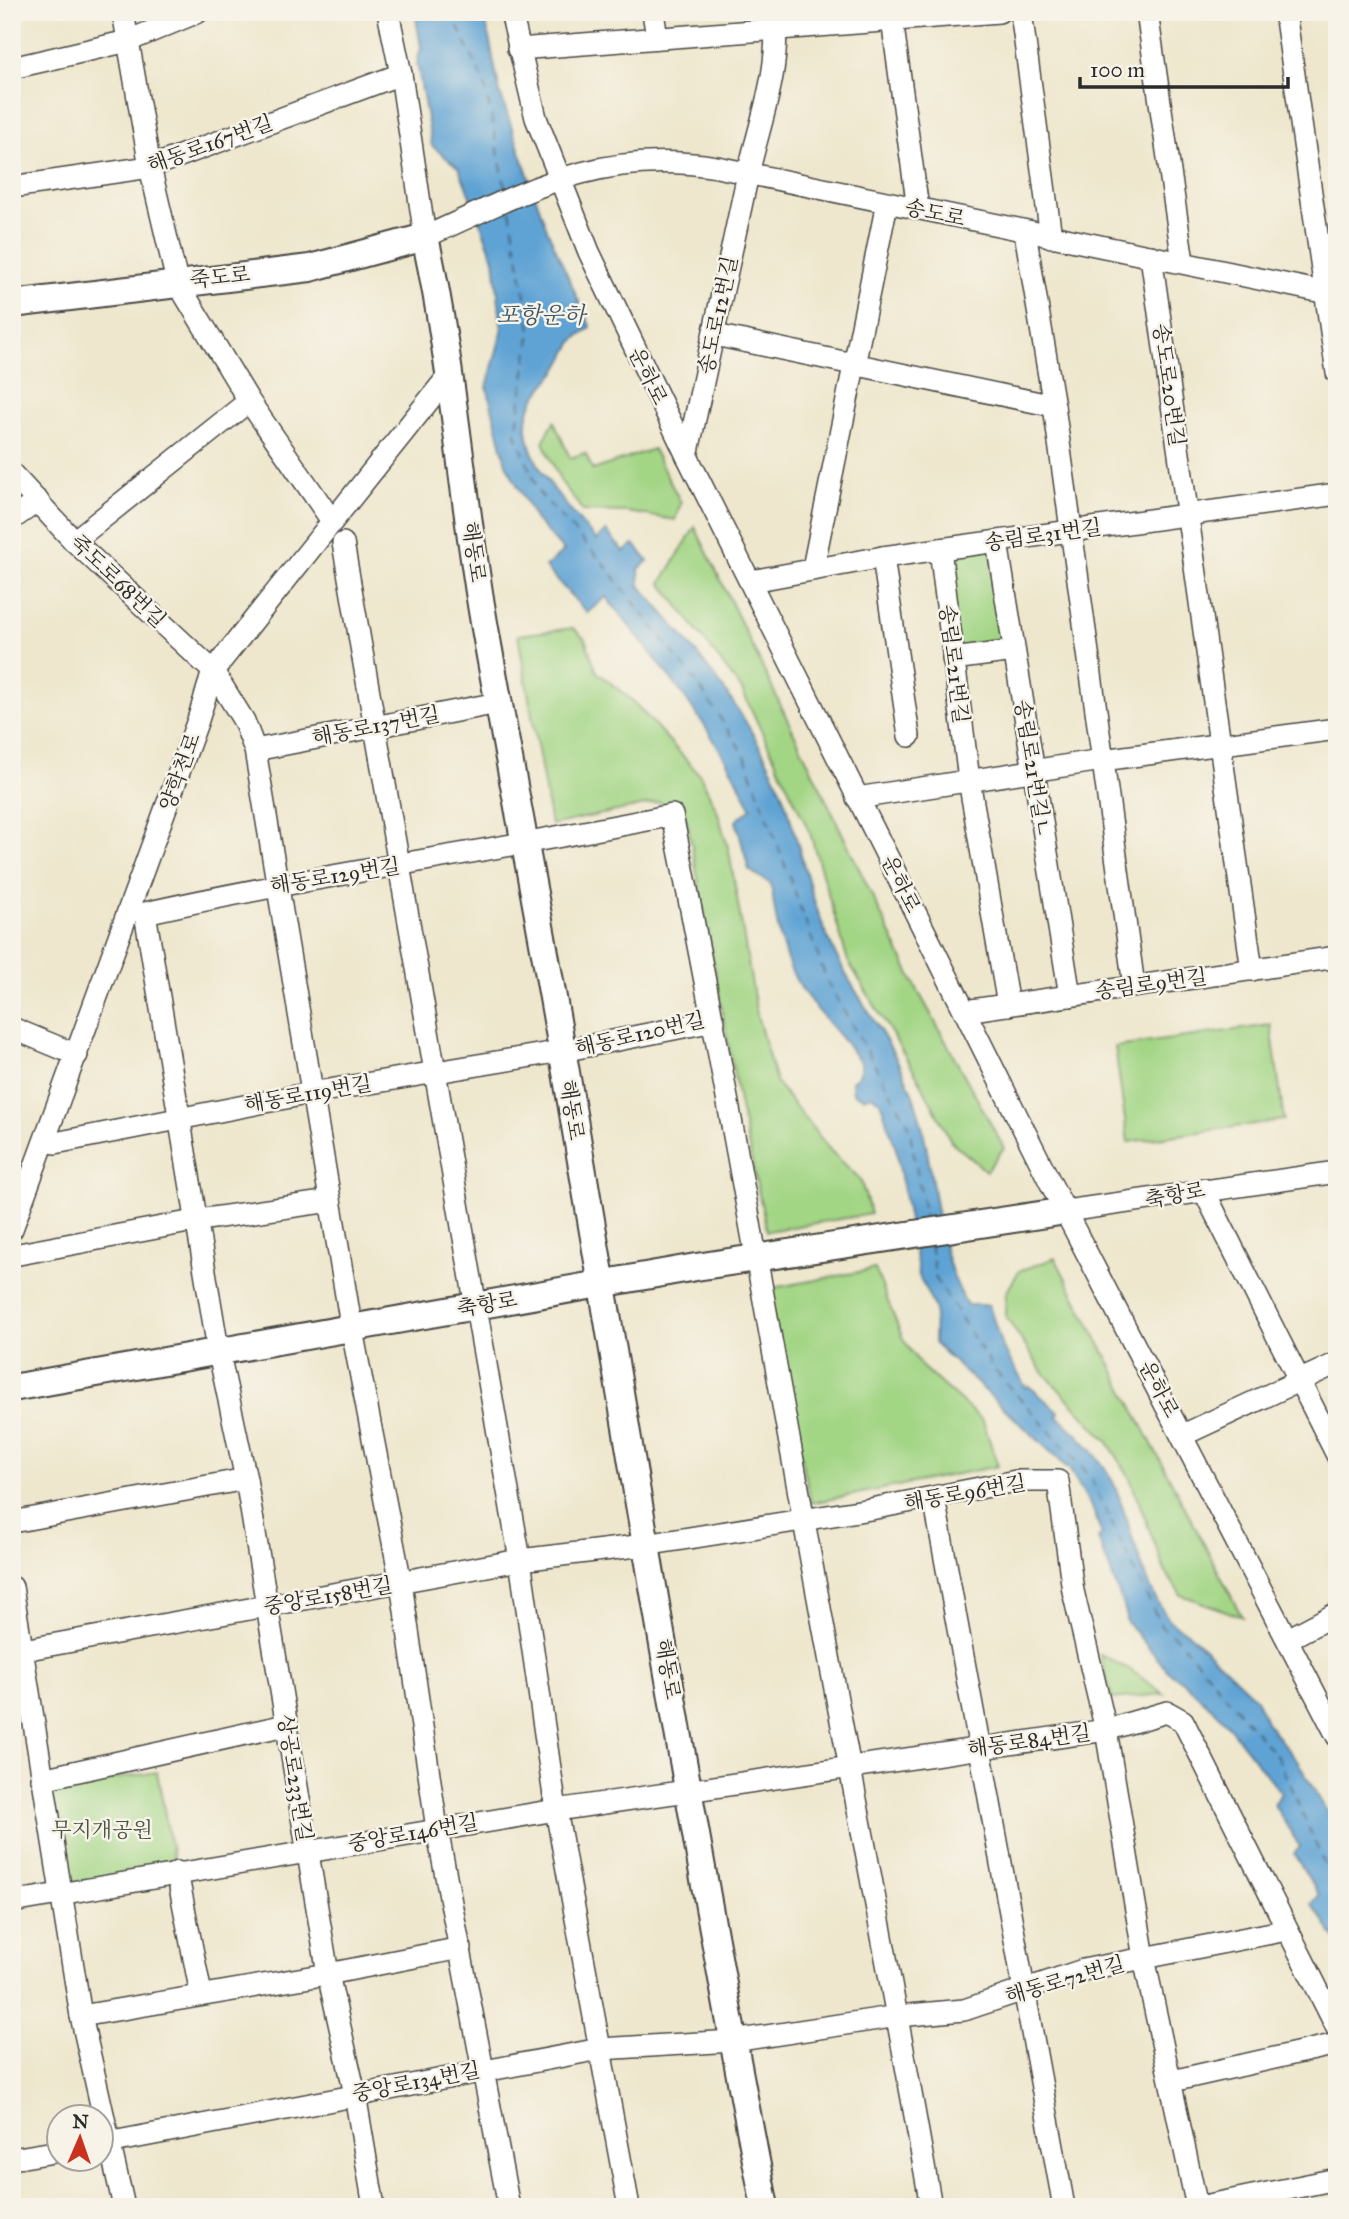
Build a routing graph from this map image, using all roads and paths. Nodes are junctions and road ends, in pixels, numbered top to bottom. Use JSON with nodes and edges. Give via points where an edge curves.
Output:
{"nodes":[{"id":1,"x":122,"y":12,"type":"edge"},
{"id":2,"x":198,"y":12,"type":"edge"},
{"id":3,"x":388,"y":12,"type":"edge"},
{"id":4,"x":511,"y":12,"type":"edge"},
{"id":5,"x":653,"y":12,"type":"edge"},
{"id":6,"x":999,"y":12,"type":"edge"},
{"id":7,"x":1021,"y":12,"type":"edge"},
{"id":8,"x":1147,"y":12,"type":"edge"},
{"id":9,"x":1285,"y":12,"type":"edge"},
{"id":10,"x":892,"y":17,"type":"edge"},
{"id":11,"x":775,"y":21,"type":"edge"},
{"id":12,"x":657,"y":38,"type":"junction"},
{"id":13,"x":128,"y":41,"type":"junction"},
{"id":14,"x":517,"y":49,"type":"junction"},
{"id":15,"x":12,"y":68,"type":"edge"},
{"id":16,"x":401,"y":74,"type":"junction"},
{"id":17,"x":150,"y":167,"type":"junction"},
{"id":18,"x":748,"y":174,"type":"junction"},
{"id":19,"x":558,"y":179,"type":"junction"},
{"id":20,"x":12,"y":187,"type":"edge"},
{"id":21,"x":887,"y":203,"type":"junction"},
{"id":22,"x":918,"y":209,"type":"junction"},
{"id":23,"x":437,"y":231,"type":"junction"},
{"id":24,"x":1025,"y":232,"type":"junction"},
{"id":25,"x":1052,"y":237,"type":"junction"},
{"id":26,"x":1151,"y":256,"type":"junction"},
{"id":27,"x":1183,"y":262,"type":"junction"},
{"id":28,"x":177,"y":282,"type":"junction"},
{"id":29,"x":1331,"y":293,"type":"edge"},
{"id":30,"x":12,"y":304,"type":"edge"},
{"id":31,"x":715,"y":335,"type":"junction"},
{"id":32,"x":853,"y":362,"type":"junction"},
{"id":33,"x":1337,"y":373,"type":"edge"},
{"id":34,"x":450,"y":374,"type":"junction"},
{"id":35,"x":250,"y":401,"type":"junction"},
{"id":36,"x":1054,"y":406,"type":"junction"},
{"id":37,"x":687,"y":456,"type":"junction"},
{"id":38,"x":12,"y":474,"type":"edge"},
{"id":39,"x":1337,"y":494,"type":"edge"},
{"id":40,"x":38,"y":501,"type":"junction"},
{"id":41,"x":1187,"y":514,"type":"junction"},
{"id":42,"x":12,"y":519,"type":"edge"},
{"id":43,"x":332,"y":521,"type":"junction"},
{"id":44,"x":1070,"y":531,"type":"junction"},
{"id":45,"x":74,"y":541,"type":"junction"},
{"id":46,"x":997,"y":542,"type":"junction"},
{"id":47,"x":343,"y":543,"type":"dead end"},
{"id":48,"x":940,"y":549,"type":"junction"},
{"id":49,"x":883,"y":557,"type":"junction"},
{"id":50,"x":813,"y":568,"type":"junction"},
{"id":51,"x":751,"y":581,"type":"junction"},
{"id":52,"x":1014,"y":651,"type":"junction"},
{"id":53,"x":953,"y":659,"type":"junction"},
{"id":54,"x":217,"y":680,"type":"junction"},
{"id":55,"x":498,"y":703,"type":"junction"},
{"id":56,"x":376,"y":725,"type":"junction"},
{"id":57,"x":1337,"y":729,"type":"edge"},
{"id":58,"x":909,"y":736,"type":"dead end"},
{"id":59,"x":1221,"y":744,"type":"junction"},
{"id":60,"x":255,"y":750,"type":"junction"},
{"id":61,"x":1102,"y":760,"type":"junction"},
{"id":62,"x":1034,"y":770,"type":"junction"},
{"id":63,"x":969,"y":780,"type":"junction"},
{"id":64,"x":857,"y":798,"type":"junction"},
{"id":65,"x":525,"y":841,"type":"junction"},
{"id":66,"x":400,"y":866,"type":"junction"},
{"id":67,"x":278,"y":883,"type":"junction"},
{"id":68,"x":695,"y":929,"type":"joint"},
{"id":69,"x":1337,"y":957,"type":"edge"},
{"id":70,"x":1252,"y":970,"type":"junction"},
{"id":71,"x":1134,"y":986,"type":"junction"},
{"id":72,"x":1070,"y":996,"type":"junction"},
{"id":73,"x":1008,"y":1005,"type":"junction"},
{"id":74,"x":965,"y":1011,"type":"junction"},
{"id":75,"x":714,"y":1021,"type":"junction"},
{"id":76,"x":12,"y":1028,"type":"edge"},
{"id":77,"x":562,"y":1051,"type":"junction"},
{"id":78,"x":77,"y":1055,"type":"junction"},
{"id":79,"x":434,"y":1073,"type":"junction"},
{"id":80,"x":311,"y":1093,"type":"junction"},
{"id":81,"x":178,"y":1119,"type":"junction"},
{"id":82,"x":55,"y":1143,"type":"dead end"},
{"id":83,"x":1337,"y":1172,"type":"edge"},
{"id":84,"x":1203,"y":1189,"type":"junction"},
{"id":85,"x":19,"y":1192,"type":"edge"},
{"id":86,"x":330,"y":1201,"type":"junction"},
{"id":87,"x":1066,"y":1211,"type":"junction"},
{"id":88,"x":199,"y":1220,"type":"junction"},
{"id":89,"x":12,"y":1228,"type":"edge"},
{"id":90,"x":19,"y":1254,"type":"dead end"},
{"id":91,"x":756,"y":1257,"type":"junction"},
{"id":92,"x":599,"y":1284,"type":"junction"},
{"id":93,"x":473,"y":1307,"type":"junction"},
{"id":94,"x":351,"y":1325,"type":"junction"},
{"id":95,"x":218,"y":1349,"type":"junction"},
{"id":96,"x":1337,"y":1363,"type":"edge"},
{"id":97,"x":1300,"y":1380,"type":"junction"},
{"id":98,"x":12,"y":1388,"type":"edge"},
{"id":99,"x":1183,"y":1435,"type":"junction"},
{"id":100,"x":1335,"y":1448,"type":"edge"},
{"id":101,"x":246,"y":1479,"type":"junction"},
{"id":102,"x":934,"y":1498,"type":"junction"},
{"id":103,"x":803,"y":1520,"type":"junction"},
{"id":104,"x":12,"y":1522,"type":"edge"},
{"id":105,"x":645,"y":1545,"type":"junction"},
{"id":106,"x":520,"y":1560,"type":"junction"},
{"id":107,"x":401,"y":1583,"type":"junction"},
{"id":108,"x":12,"y":1587,"type":"edge"},
{"id":109,"x":1073,"y":1591,"type":"joint"},
{"id":110,"x":268,"y":1606,"type":"junction"},
{"id":111,"x":1337,"y":1613,"type":"edge"},
{"id":112,"x":1288,"y":1639,"type":"junction"},
{"id":113,"x":17,"y":1651,"type":"edge"},
{"id":114,"x":286,"y":1725,"type":"junction"},
{"id":115,"x":1106,"y":1730,"type":"junction"},
{"id":116,"x":1337,"y":1736,"type":"edge"},
{"id":117,"x":981,"y":1746,"type":"junction"},
{"id":118,"x":852,"y":1766,"type":"junction"},
{"id":119,"x":42,"y":1779,"type":"junction"},
{"id":120,"x":690,"y":1790,"type":"junction"},
{"id":121,"x":556,"y":1810,"type":"junction"},
{"id":122,"x":437,"y":1829,"type":"junction"},
{"id":123,"x":306,"y":1852,"type":"junction"},
{"id":124,"x":177,"y":1872,"type":"junction"},
{"id":125,"x":64,"y":1892,"type":"junction"},
{"id":126,"x":12,"y":1902,"type":"edge"},
{"id":127,"x":1287,"y":1930,"type":"junction"},
{"id":128,"x":461,"y":1948,"type":"junction"},
{"id":129,"x":1144,"y":1958,"type":"junction"},
{"id":130,"x":328,"y":1974,"type":"junction"},
{"id":131,"x":1024,"y":1992,"type":"junction"},
{"id":132,"x":201,"y":1994,"type":"junction"},
{"id":133,"x":81,"y":2016,"type":"junction"},
{"id":134,"x":898,"y":2016,"type":"junction"},
{"id":135,"x":1337,"y":2028,"type":"edge"},
{"id":136,"x":733,"y":2041,"type":"junction"},
{"id":137,"x":1337,"y":2044,"type":"edge"},
{"id":138,"x":600,"y":2049,"type":"junction"},
{"id":139,"x":485,"y":2069,"type":"junction"},
{"id":140,"x":1172,"y":2081,"type":"junction"},
{"id":141,"x":355,"y":2094,"type":"junction"},
{"id":142,"x":98,"y":2104,"type":"edge"},
{"id":143,"x":116,"y":2141,"type":"edge"},
{"id":144,"x":46,"y":2154,"type":"edge"},
{"id":145,"x":12,"y":2160,"type":"edge"},
{"id":146,"x":115,"y":2174,"type":"edge"},
{"id":147,"x":1337,"y":2179,"type":"edge"},
{"id":148,"x":124,"y":2207,"type":"edge"},
{"id":149,"x":374,"y":2207,"type":"edge"},
{"id":150,"x":509,"y":2207,"type":"edge"},
{"id":151,"x":629,"y":2207,"type":"edge"},
{"id":152,"x":765,"y":2207,"type":"edge"},
{"id":153,"x":931,"y":2207,"type":"edge"},
{"id":154,"x":1064,"y":2207,"type":"edge"},
{"id":155,"x":1198,"y":2207,"type":"edge"}],
"edges":[{"from":1,"to":13,"type":"street"},
{"from":2,"to":13,"type":"street"},
{"from":3,"to":16,"type":"street","name":"해동로"},
{"from":4,"to":14,"type":"street","name":"운하로"},
{"from":5,"to":12,"type":"street"},
{"from":6,"to":10,"type":"street"},
{"from":7,"to":25,"type":"street"},
{"from":8,"to":27,"type":"street"},
{"from":9,"to":29,"type":"street"},
{"from":10,"to":11,"type":"street"},
{"from":10,"to":22,"type":"street"},
{"from":11,"to":12,"type":"street"},
{"from":11,"to":18,"type":"street","name":"송도로12번길","via":[[771,83]]},
{"from":12,"to":14,"type":"street"},
{"from":13,"to":15,"type":"street"},
{"from":13,"to":17,"type":"street"},
{"from":14,"to":19,"type":"street","name":"운하로"},
{"from":16,"to":17,"type":"street","name":"해동로167번길"},
{"from":16,"to":23,"type":"street","name":"해동로"},
{"from":17,"to":20,"type":"street","name":"해동로167번길"},
{"from":17,"to":28,"type":"street"},
{"from":18,"to":19,"type":"street","name":"송도로","via":[[649,160],[605,165]]},
{"from":18,"to":21,"type":"street","name":"송도로"},
{"from":18,"to":31,"type":"street","name":"송도로12번길"},
{"from":19,"to":23,"type":"street","name":"송도로"},
{"from":19,"to":37,"type":"street","name":"운하로"},
{"from":21,"to":22,"type":"street","name":"송도로"},
{"from":21,"to":32,"type":"street"},
{"from":22,"to":24,"type":"street","name":"송도로"},
{"from":23,"to":28,"type":"main road","name":"죽도로","via":[[310,268]]},
{"from":23,"to":34,"type":"main road","name":"해동로"},
{"from":24,"to":25,"type":"street","name":"송도로"},
{"from":24,"to":36,"type":"street"},
{"from":25,"to":26,"type":"street","name":"송도로"},
{"from":26,"to":27,"type":"street","name":"송도로"},
{"from":26,"to":41,"type":"street","name":"송도로20번길"},
{"from":27,"to":29,"type":"street","name":"송도로"},
{"from":28,"to":30,"type":"main road","name":"죽도로"},
{"from":28,"to":35,"type":"street"},
{"from":29,"to":33,"type":"street"},
{"from":31,"to":32,"type":"street"},
{"from":31,"to":37,"type":"street","name":"송도로12번길"},
{"from":32,"to":36,"type":"street"},
{"from":32,"to":50,"type":"street"},
{"from":34,"to":43,"type":"street","name":"양학천로"},
{"from":34,"to":55,"type":"main road","name":"해동로"},
{"from":35,"to":43,"type":"street"},
{"from":35,"to":45,"type":"street"},
{"from":36,"to":44,"type":"street"},
{"from":37,"to":51,"type":"street","name":"운하로"},
{"from":38,"to":40,"type":"street","name":"죽도로68번길"},
{"from":39,"to":41,"type":"street","name":"송림로31번길"},
{"from":40,"to":42,"type":"street"},
{"from":40,"to":45,"type":"street","name":"죽도로68번길"},
{"from":41,"to":44,"type":"street","name":"송림로31번길"},
{"from":41,"to":59,"type":"street"},
{"from":43,"to":54,"type":"street","name":"양학천로"},
{"from":44,"to":46,"type":"street","name":"송림로31번길"},
{"from":44,"to":61,"type":"street"},
{"from":45,"to":54,"type":"street","name":"죽도로68번길"},
{"from":46,"to":48,"type":"street","name":"송림로31번길"},
{"from":46,"to":52,"type":"street","name":"송림로21번길ㄴ"},
{"from":47,"to":56,"type":"street"},
{"from":48,"to":49,"type":"street","name":"송림로31번길"},
{"from":48,"to":53,"type":"street","name":"송림로21번길"},
{"from":49,"to":50,"type":"street","name":"송림로31번길"},
{"from":49,"to":58,"type":"street"},
{"from":50,"to":51,"type":"street","name":"송림로31번길"},
{"from":51,"to":64,"type":"street","name":"운하로"},
{"from":52,"to":53,"type":"street"},
{"from":52,"to":62,"type":"street","name":"송림로21번길ㄴ"},
{"from":53,"to":63,"type":"street","name":"송림로21번길"},
{"from":54,"to":60,"type":"street","name":"죽도로68번길","via":[[244,721]]},
{"from":54,"to":78,"type":"street","name":"양학천로","via":[[198,720]]},
{"from":55,"to":56,"type":"street","name":"해동로137번길"},
{"from":55,"to":65,"type":"main road","name":"해동로"},
{"from":56,"to":60,"type":"street","name":"해동로137번길"},
{"from":56,"to":66,"type":"street"},
{"from":57,"to":59,"type":"street"},
{"from":59,"to":61,"type":"street"},
{"from":59,"to":70,"type":"street"},
{"from":60,"to":67,"type":"street","name":"죽도로68번길"},
{"from":61,"to":62,"type":"street"},
{"from":61,"to":71,"type":"street"},
{"from":62,"to":63,"type":"street"},
{"from":62,"to":72,"type":"street","name":"송림로21번길ㄴ"},
{"from":63,"to":64,"type":"street"},
{"from":63,"to":73,"type":"street","name":"송림로21번길"},
{"from":64,"to":74,"type":"street","name":"운하로"},
{"from":65,"to":66,"type":"street","name":"해동로129번길"},
{"from":65,"to":68,"type":"street","name":"해동로129번길","via":[[672,815]]},
{"from":65,"to":77,"type":"main road","name":"해동로"},
{"from":66,"to":67,"type":"street","name":"해동로129번길"},
{"from":66,"to":79,"type":"street"},
{"from":67,"to":80,"type":"street","name":"죽도로68번길"},
{"from":67,"to":81,"type":"street","name":"해동로129번길","via":[[145,912]]},
{"from":68,"to":75,"type":"street","name":"해동로120번길"},
{"from":69,"to":70,"type":"street","name":"송림로9번길"},
{"from":70,"to":71,"type":"street","name":"송림로9번길"},
{"from":71,"to":72,"type":"street","name":"송림로9번길"},
{"from":72,"to":73,"type":"street","name":"송림로9번길"},
{"from":73,"to":74,"type":"street","name":"송림로9번길"},
{"from":74,"to":87,"type":"street","name":"운하로"},
{"from":75,"to":77,"type":"street","name":"해동로120번길"},
{"from":75,"to":91,"type":"street"},
{"from":76,"to":78,"type":"street"},
{"from":77,"to":79,"type":"street","name":"해동로119번길"},
{"from":77,"to":92,"type":"main road","name":"해동로"},
{"from":78,"to":85,"type":"street","name":"양학천로"},
{"from":79,"to":80,"type":"street","name":"해동로119번길"},
{"from":79,"to":93,"type":"street"},
{"from":80,"to":81,"type":"street","name":"해동로119번길"},
{"from":80,"to":86,"type":"street","name":"죽도로68번길"},
{"from":81,"to":82,"type":"street","name":"해동로119번길"},
{"from":81,"to":88,"type":"street"},
{"from":83,"to":84,"type":"street","name":"축항로"},
{"from":84,"to":87,"type":"street","name":"축항로"},
{"from":84,"to":97,"type":"street"},
{"from":85,"to":89,"type":"street","name":"양학천로"},
{"from":86,"to":88,"type":"street"},
{"from":86,"to":94,"type":"street","name":"죽도로68번길"},
{"from":87,"to":91,"type":"main road","name":"축항로"},
{"from":87,"to":99,"type":"street","name":"운하로"},
{"from":88,"to":90,"type":"street"},
{"from":88,"to":95,"type":"street"},
{"from":91,"to":92,"type":"main road","name":"축항로"},
{"from":91,"to":103,"type":"street"},
{"from":92,"to":93,"type":"main road","name":"축항로"},
{"from":92,"to":105,"type":"main road","name":"해동로"},
{"from":93,"to":94,"type":"main road","name":"축항로"},
{"from":93,"to":106,"type":"street"},
{"from":94,"to":95,"type":"main road","name":"축항로"},
{"from":94,"to":107,"type":"street","name":"죽도로68번길"},
{"from":95,"to":98,"type":"main road","name":"축항로"},
{"from":95,"to":101,"type":"street","name":"상공로233번길"},
{"from":96,"to":97,"type":"street"},
{"from":97,"to":99,"type":"street"},
{"from":97,"to":100,"type":"street"},
{"from":99,"to":112,"type":"street","name":"운하로"},
{"from":101,"to":104,"type":"street"},
{"from":101,"to":110,"type":"street","name":"상공로233번길"},
{"from":102,"to":103,"type":"street","name":"해동로96번길"},
{"from":102,"to":109,"type":"street","name":"해동로96번길","via":[[1016,1481],[1058,1481]]},
{"from":102,"to":117,"type":"street"},
{"from":103,"to":105,"type":"street","name":"해동로96번길"},
{"from":103,"to":118,"type":"street"},
{"from":105,"to":106,"type":"street","name":"중앙로158번길"},
{"from":105,"to":120,"type":"main road","name":"해동로"},
{"from":106,"to":107,"type":"street","name":"중앙로158번길"},
{"from":106,"to":121,"type":"street"},
{"from":107,"to":110,"type":"street","name":"중앙로158번길"},
{"from":107,"to":122,"type":"street","name":"죽도로68번길"},
{"from":108,"to":113,"type":"street"},
{"from":109,"to":115,"type":"street","name":"해동로84번길"},
{"from":110,"to":113,"type":"street","name":"중앙로158번길"},
{"from":110,"to":114,"type":"street","name":"상공로233번길"},
{"from":111,"to":112,"type":"street"},
{"from":112,"to":116,"type":"street","name":"운하로"},
{"from":113,"to":119,"type":"street"},
{"from":114,"to":119,"type":"street"},
{"from":114,"to":123,"type":"street","name":"상공로233번길"},
{"from":115,"to":117,"type":"street","name":"해동로84번길"},
{"from":115,"to":127,"type":"street","via":[[1167,1712],[1183,1721]]},
{"from":115,"to":129,"type":"street"},
{"from":117,"to":118,"type":"street","name":"해동로84번길"},
{"from":117,"to":131,"type":"street"},
{"from":118,"to":120,"type":"street","name":"해동로84번길"},
{"from":118,"to":134,"type":"street"},
{"from":119,"to":125,"type":"street"},
{"from":120,"to":121,"type":"street","name":"중앙로146번길"},
{"from":120,"to":136,"type":"main road","name":"해동로"},
{"from":121,"to":122,"type":"street","name":"중앙로146번길"},
{"from":121,"to":138,"type":"street"},
{"from":122,"to":123,"type":"street","name":"중앙로146번길"},
{"from":122,"to":128,"type":"street","name":"죽도로68번길"},
{"from":123,"to":124,"type":"street","name":"중앙로146번길"},
{"from":123,"to":130,"type":"street","name":"상공로233번길"},
{"from":124,"to":125,"type":"street","name":"중앙로146번길"},
{"from":124,"to":132,"type":"street"},
{"from":125,"to":126,"type":"street","name":"중앙로146번길"},
{"from":125,"to":133,"type":"street"},
{"from":127,"to":129,"type":"street","name":"해동로72번길"},
{"from":127,"to":135,"type":"street"},
{"from":128,"to":130,"type":"street"},
{"from":128,"to":139,"type":"street","name":"죽도로68번길"},
{"from":129,"to":131,"type":"street","name":"해동로72번길","via":[[1083,1970]]},
{"from":129,"to":140,"type":"street"},
{"from":130,"to":132,"type":"street"},
{"from":130,"to":141,"type":"street","name":"상공로233번길"},
{"from":131,"to":134,"type":"street","name":"해동로72번길","via":[[964,2010]]},
{"from":131,"to":154,"type":"street"},
{"from":132,"to":133,"type":"street"},
{"from":133,"to":142,"type":"street"},
{"from":134,"to":136,"type":"street","name":"해동로72번길"},
{"from":134,"to":153,"type":"street"},
{"from":136,"to":138,"type":"street","name":"중앙로134번길"},
{"from":136,"to":152,"type":"main road","name":"해동로"},
{"from":137,"to":140,"type":"street"},
{"from":138,"to":139,"type":"street","name":"중앙로134번길"},
{"from":138,"to":151,"type":"street"},
{"from":139,"to":141,"type":"street","name":"중앙로134번길"},
{"from":139,"to":150,"type":"street","name":"죽도로68번길"},
{"from":140,"to":155,"type":"street"},
{"from":141,"to":143,"type":"street","name":"중앙로134번길"},
{"from":141,"to":149,"type":"street","name":"상공로233번길"},
{"from":144,"to":145,"type":"street"},
{"from":146,"to":148,"type":"street"},
{"from":147,"to":155,"type":"street"}]}
